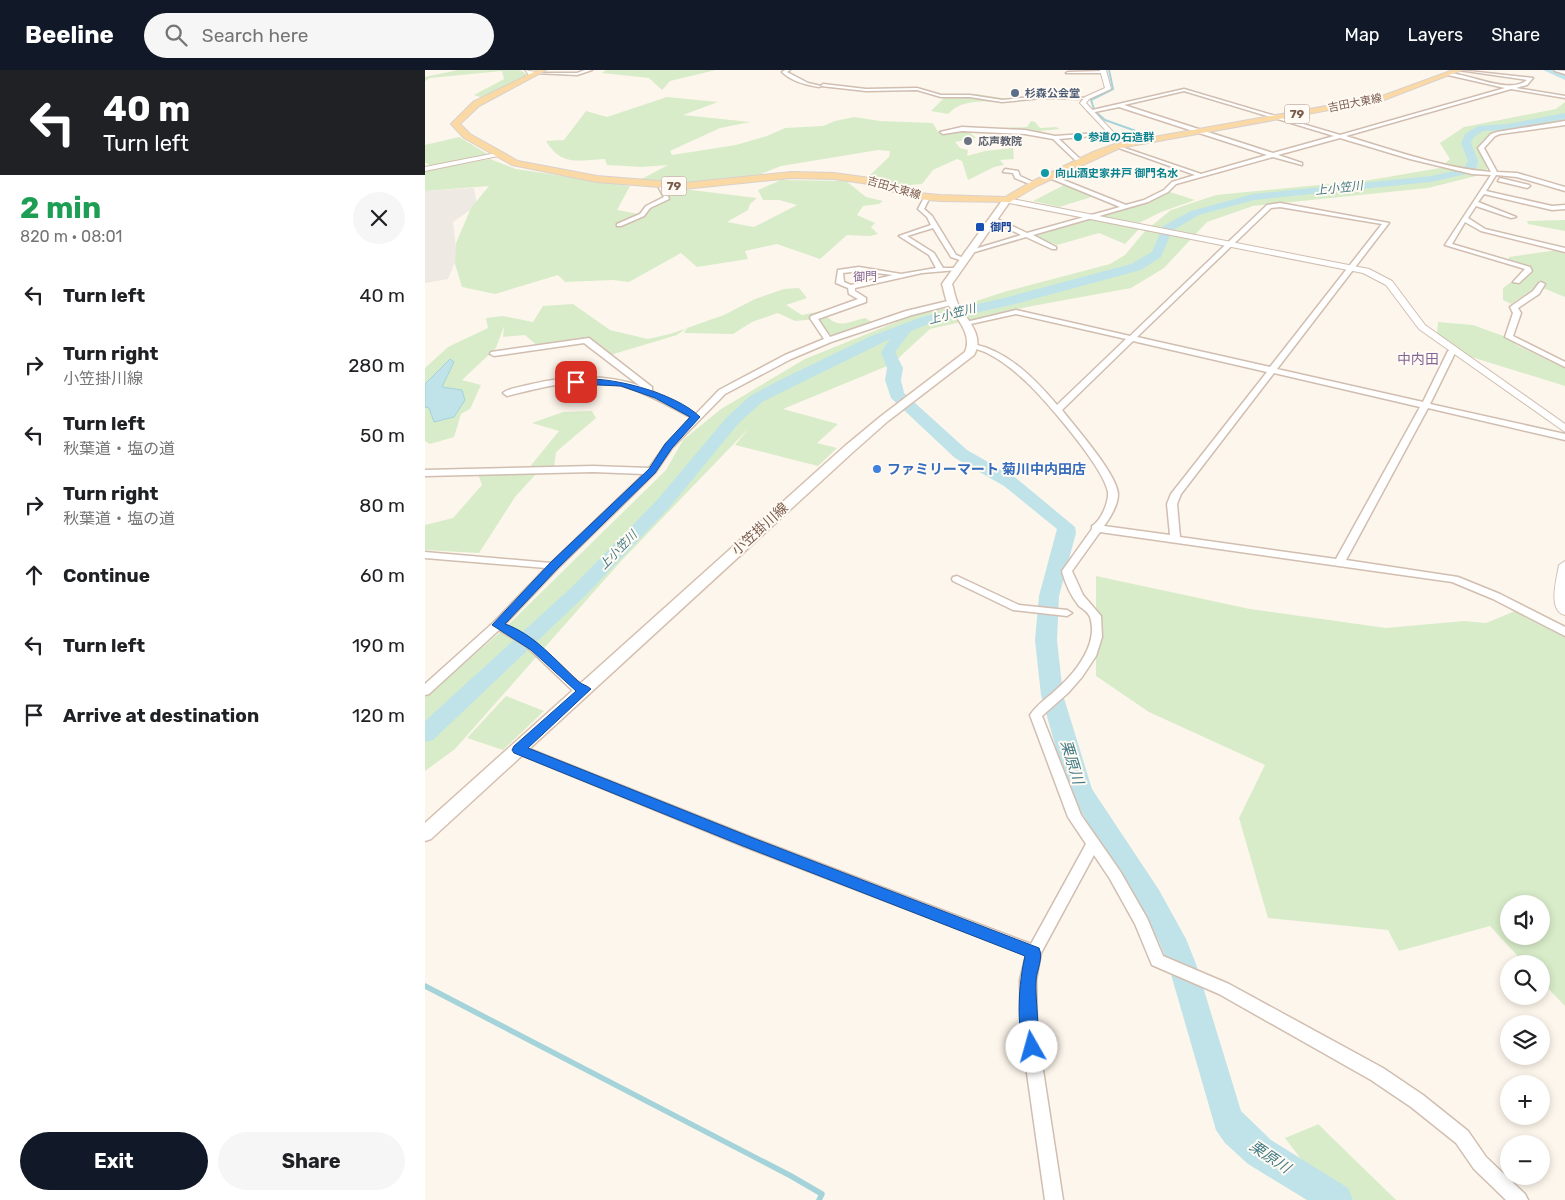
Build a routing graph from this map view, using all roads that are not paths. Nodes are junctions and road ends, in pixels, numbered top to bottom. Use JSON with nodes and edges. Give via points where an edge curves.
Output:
{"nodes":[{"id":1,"x":527,"y":70,"type":"edge"},
{"id":2,"x":590,"y":70,"type":"edge"},
{"id":3,"x":788,"y":70,"type":"edge"},
{"id":4,"x":1460,"y":70,"type":"edge"},
{"id":5,"x":1557,"y":70,"type":"edge"},
{"id":6,"x":1103,"y":71,"type":"edge"},
{"id":7,"x":540,"y":72,"type":"edge"},
{"id":8,"x":1068,"y":73,"type":"dead end"},
{"id":9,"x":1565,"y":73,"type":"edge"},
{"id":10,"x":1450,"y":74,"type":"junction"},
{"id":11,"x":1509,"y":88,"type":"junction"},
{"id":12,"x":1565,"y":97,"type":"edge"},
{"id":13,"x":1087,"y":98,"type":"junction"},
{"id":14,"x":1120,"y":105,"type":"junction"},
{"id":15,"x":1091,"y":112,"type":"junction"},
{"id":16,"x":1275,"y":117,"type":"junction"},
{"id":17,"x":1565,"y":123,"type":"edge"},
{"id":18,"x":1198,"y":131,"type":"junction"},
{"id":19,"x":943,"y":132,"type":"dead end"},
{"id":20,"x":1112,"y":134,"type":"junction"},
{"id":21,"x":1339,"y":136,"type":"junction"},
{"id":22,"x":1055,"y":138,"type":"junction"},
{"id":23,"x":1130,"y":143,"type":"junction"},
{"id":24,"x":1118,"y":146,"type":"junction"},
{"id":25,"x":496,"y":154,"type":"junction"},
{"id":26,"x":1274,"y":156,"type":"junction"},
{"id":27,"x":1082,"y":160,"type":"junction"},
{"id":28,"x":1300,"y":164,"type":"dead end"},
{"id":29,"x":425,"y":169,"type":"edge"},
{"id":30,"x":1005,"y":171,"type":"dead end"},
{"id":31,"x":1049,"y":176,"type":"junction"},
{"id":32,"x":1202,"y":176,"type":"junction"},
{"id":33,"x":1495,"y":179,"type":"junction"},
{"id":34,"x":1033,"y":184,"type":"junction"},
{"id":35,"x":667,"y":186,"type":"junction"},
{"id":36,"x":1527,"y":186,"type":"dead end"},
{"id":37,"x":1563,"y":188,"type":"edge"},
{"id":38,"x":1482,"y":192,"type":"junction"},
{"id":39,"x":1551,"y":193,"type":"dead end"},
{"id":40,"x":927,"y":198,"type":"junction"},
{"id":41,"x":1007,"y":200,"type":"junction"},
{"id":42,"x":1475,"y":203,"type":"junction"},
{"id":43,"x":1126,"y":207,"type":"junction"},
{"id":44,"x":1565,"y":207,"type":"edge"},
{"id":45,"x":1091,"y":217,"type":"junction"},
{"id":46,"x":1513,"y":217,"type":"dead end"},
{"id":47,"x":993,"y":219,"type":"junction"},
{"id":48,"x":1464,"y":219,"type":"junction"},
{"id":49,"x":619,"y":225,"type":"dead end"},
{"id":50,"x":934,"y":226,"type":"junction"},
{"id":51,"x":1030,"y":236,"type":"junction"},
{"id":52,"x":1230,"y":244,"type":"junction"},
{"id":53,"x":1054,"y":248,"type":"dead end"},
{"id":54,"x":1565,"y":250,"type":"edge"},
{"id":55,"x":966,"y":255,"type":"junction"},
{"id":56,"x":1353,"y":268,"type":"junction"},
{"id":57,"x":940,"y":269,"type":"junction"},
{"id":58,"x":955,"y":269,"type":"junction"},
{"id":59,"x":905,"y":274,"type":"junction"},
{"id":60,"x":1517,"y":282,"type":"dead end"},
{"id":61,"x":1541,"y":284,"type":"dead end"},
{"id":62,"x":851,"y":287,"type":"junction"},
{"id":63,"x":952,"y":304,"type":"junction"},
{"id":64,"x":965,"y":322,"type":"junction"},
{"id":65,"x":1131,"y":338,"type":"junction"},
{"id":66,"x":828,"y":340,"type":"junction"},
{"id":67,"x":973,"y":346,"type":"junction"},
{"id":68,"x":1452,"y":351,"type":"junction"},
{"id":69,"x":495,"y":354,"type":"dead end"},
{"id":70,"x":1565,"y":365,"type":"edge"},
{"id":71,"x":1273,"y":371,"type":"junction"},
{"id":72,"x":507,"y":393,"type":"dead end"},
{"id":73,"x":658,"y":396,"type":"junction"},
{"id":74,"x":1425,"y":406,"type":"junction"},
{"id":75,"x":1056,"y":411,"type":"junction"},
{"id":76,"x":696,"y":417,"type":"junction"},
{"id":77,"x":1565,"y":429,"type":"edge"},
{"id":78,"x":1565,"y":437,"type":"edge"},
{"id":79,"x":652,"y":471,"type":"junction"},
{"id":80,"x":425,"y":473,"type":"edge"},
{"id":81,"x":1097,"y":528,"type":"junction"},
{"id":82,"x":1175,"y":540,"type":"junction"},
{"id":83,"x":425,"y":555,"type":"edge"},
{"id":84,"x":1340,"y":562,"type":"junction"},
{"id":85,"x":554,"y":566,"type":"junction"},
{"id":86,"x":1564,"y":573,"type":"edge"},
{"id":87,"x":957,"y":578,"type":"dead end"},
{"id":88,"x":1565,"y":611,"type":"edge"},
{"id":89,"x":1067,"y":613,"type":"dead end"},
{"id":90,"x":498,"y":625,"type":"junction"},
{"id":91,"x":1565,"y":632,"type":"edge"},
{"id":92,"x":585,"y":689,"type":"junction"},
{"id":93,"x":425,"y":691,"type":"edge"},
{"id":94,"x":518,"y":750,"type":"junction"},
{"id":95,"x":425,"y":834,"type":"edge"},
{"id":96,"x":1093,"y":844,"type":"junction"},
{"id":97,"x":1033,"y":952,"type":"junction"},
{"id":98,"x":1054,"y":1200,"type":"edge"},
{"id":99,"x":1519,"y":1200,"type":"edge"}],
"edges":[{"from":1,"to":7,"type":"street","via":[[529,73]]},
{"from":2,"to":7,"type":"street","via":[[577,74]]},
{"from":3,"to":13,"type":"street","via":[[784,72],[807,84],[860,90],[917,89],[941,96],[1002,101],[1043,97]]},
{"from":4,"to":10,"type":"main road","name":"吉田大東線","number":"79"},
{"from":4,"to":11,"type":"street","via":[[1531,79]]},
{"from":5,"to":9,"type":"street"},
{"from":6,"to":8,"type":"street"},
{"from":6,"to":13,"type":"street","via":[[1102,79],[1107,89]]},
{"from":7,"to":25,"type":"main road","name":"吉田大東線","number":"79","via":[[476,104],[455,124],[467,136]]},
{"from":10,"to":11,"type":"street"},
{"from":10,"to":16,"type":"main road","name":"吉田大東線","number":"79","via":[[1384,98]]},
{"from":11,"to":12,"type":"street"},
{"from":11,"to":21,"type":"street"},
{"from":13,"to":15,"type":"street","via":[[1083,103]]},
{"from":14,"to":15,"type":"street"},
{"from":14,"to":16,"type":"street","via":[[1184,90]]},
{"from":14,"to":18,"type":"street"},
{"from":15,"to":20,"type":"street"},
{"from":16,"to":18,"type":"main road","name":"吉田大東線","number":"79"},
{"from":16,"to":21,"type":"street"},
{"from":17,"to":33,"type":"street","via":[[1493,135],[1481,148]]},
{"from":18,"to":23,"type":"main road","name":"吉田大東線","number":"79"},
{"from":18,"to":26,"type":"street"},
{"from":19,"to":22,"type":"street","via":[[962,128],[1025,132]]},
{"from":20,"to":22,"type":"street"},
{"from":20,"to":23,"type":"street"},
{"from":21,"to":26,"type":"street"},
{"from":21,"to":33,"type":"street"},
{"from":22,"to":27,"type":"street"},
{"from":23,"to":24,"type":"main road","name":"吉田大東線","number":"79"},
{"from":24,"to":27,"type":"main road","name":"吉田大東線","number":"79"},
{"from":24,"to":32,"type":"street"},
{"from":25,"to":29,"type":"street"},
{"from":25,"to":35,"type":"main road","name":"吉田大東線","number":"79","via":[[543,170]]},
{"from":26,"to":28,"type":"street"},
{"from":26,"to":32,"type":"street"},
{"from":27,"to":31,"type":"main road","name":"吉田大東線","number":"79"},
{"from":30,"to":34,"type":"street","via":[[1016,172],[1017,177]]},
{"from":31,"to":34,"type":"main road","name":"吉田大東線","number":"79"},
{"from":31,"to":43,"type":"street"},
{"from":32,"to":43,"type":"street","via":[[1174,183],[1146,201]]},
{"from":33,"to":36,"type":"street"},
{"from":33,"to":37,"type":"street","via":[[1517,176]]},
{"from":33,"to":38,"type":"street"},
{"from":34,"to":41,"type":"main road","name":"吉田大東線","number":"79"},
{"from":35,"to":40,"type":"main road","name":"吉田大東線","number":"79","via":[[792,175],[834,176],[870,181]]},
{"from":35,"to":49,"type":"street","via":[[662,188],[667,198]]},
{"from":37,"to":39,"type":"street"},
{"from":38,"to":42,"type":"street"},
{"from":38,"to":44,"type":"street","via":[[1552,208]]},
{"from":40,"to":41,"type":"main road","name":"吉田大東線","number":"79"},
{"from":40,"to":50,"type":"street","via":[[921,209]]},
{"from":41,"to":45,"type":"street"},
{"from":41,"to":47,"type":"main road"},
{"from":42,"to":46,"type":"street"},
{"from":42,"to":48,"type":"street"},
{"from":43,"to":45,"type":"street"},
{"from":45,"to":51,"type":"street"},
{"from":45,"to":52,"type":"street"},
{"from":47,"to":51,"type":"street"},
{"from":47,"to":55,"type":"main road"},
{"from":48,"to":54,"type":"street","via":[[1483,230]]},
{"from":48,"to":60,"type":"street","via":[[1448,244],[1528,268],[1529,271]]},
{"from":50,"to":55,"type":"street","via":[[953,256]]},
{"from":50,"to":57,"type":"street","via":[[902,236],[932,254]]},
{"from":51,"to":53,"type":"street"},
{"from":51,"to":55,"type":"street"},
{"from":52,"to":56,"type":"street"},
{"from":52,"to":56,"type":"street","via":[[1269,206],[1280,205],[1386,223]]},
{"from":52,"to":65,"type":"street"},
{"from":55,"to":58,"type":"main road"},
{"from":56,"to":68,"type":"street","via":[[1389,283],[1422,327]]},
{"from":56,"to":71,"type":"street"},
{"from":57,"to":58,"type":"street"},
{"from":57,"to":59,"type":"street"},
{"from":58,"to":63,"type":"main road","via":[[947,284]]},
{"from":59,"to":62,"type":"street"},
{"from":59,"to":62,"type":"street","via":[[859,269],[840,271],[839,280]]},
{"from":61,"to":70,"type":"street","via":[[1536,292],[1514,306],[1517,313],[1509,338]]},
{"from":62,"to":66,"type":"street","via":[[852,292],[863,300],[814,318]]},
{"from":63,"to":64,"type":"main road"},
{"from":63,"to":66,"type":"street","via":[[909,313]]},
{"from":64,"to":65,"type":"street","via":[[1016,312]]},
{"from":64,"to":67,"type":"main road"},
{"from":65,"to":71,"type":"street"},
{"from":65,"to":75,"type":"street"},
{"from":66,"to":76,"type":"street","via":[[721,392]]},
{"from":67,"to":75,"type":"street","via":[[984,348],[1025,376]]},
{"from":67,"to":92,"type":"main road","name":"小笠掛川線","via":[[957,365],[898,407],[820,475]]},
{"from":68,"to":74,"type":"street"},
{"from":68,"to":77,"type":"street"},
{"from":69,"to":73,"type":"street","via":[[555,341],[586,340]]},
{"from":71,"to":74,"type":"street"},
{"from":71,"to":82,"type":"street","via":[[1176,494],[1172,504]]},
{"from":72,"to":73,"type":"street","via":[[554,382],[602,381]]},
{"from":73,"to":76,"type":"street"},
{"from":74,"to":78,"type":"street"},
{"from":74,"to":84,"type":"street"},
{"from":75,"to":81,"type":"street","via":[[1100,464],[1109,480],[1113,493],[1110,508]]},
{"from":76,"to":79,"type":"street","via":[[669,446]]},
{"from":79,"to":80,"type":"street","via":[[593,469],[482,478]]},
{"from":79,"to":85,"type":"street"},
{"from":81,"to":82,"type":"street"},
{"from":81,"to":96,"type":"street","via":[[1067,571],[1070,583],[1094,614],[1098,628],[1096,644],[1080,672],[1037,715],[1075,817]]},
{"from":82,"to":84,"type":"street"},
{"from":83,"to":85,"type":"street"},
{"from":84,"to":91,"type":"street","via":[[1454,579],[1485,589]]},
{"from":85,"to":90,"type":"street"},
{"from":86,"to":88,"type":"street","via":[[1561,598]]},
{"from":87,"to":89,"type":"street","via":[[1023,609]]},
{"from":90,"to":92,"type":"street","via":[[510,629],[535,647],[576,686]]},
{"from":90,"to":93,"type":"street"},
{"from":92,"to":94,"type":"main road","name":"小笠掛川線"},
{"from":94,"to":95,"type":"main road","name":"小笠掛川線"},
{"from":94,"to":97,"type":"street"},
{"from":96,"to":97,"type":"street"},
{"from":96,"to":99,"type":"street","via":[[1142,922],[1157,960],[1224,989],[1377,1074],[1462,1137],[1480,1163]]},
{"from":97,"to":98,"type":"street","via":[[1028,980],[1029,1031]]}]}
